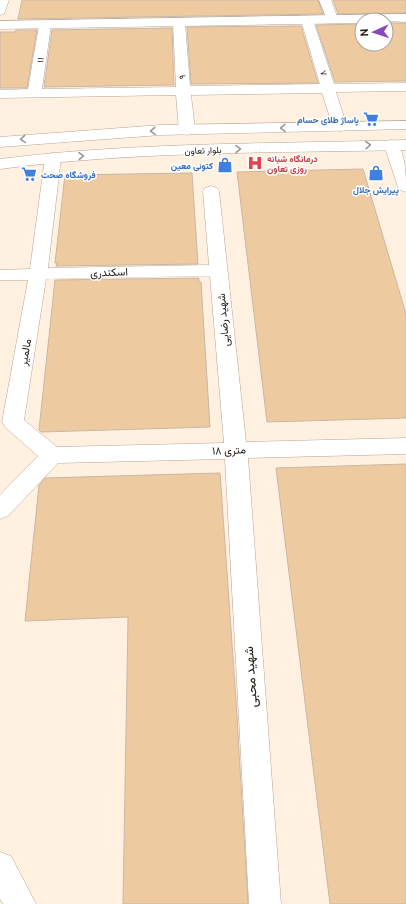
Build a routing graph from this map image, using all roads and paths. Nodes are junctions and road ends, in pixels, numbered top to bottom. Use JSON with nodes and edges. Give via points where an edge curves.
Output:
{"nodes":[{"id":1,"x":3,"y":0,"type":"edge"},
{"id":2,"x":325,"y":0,"type":"edge"},
{"id":3,"x":0,"y":11,"type":"edge"},
{"id":4,"x":406,"y":18,"type":"edge"},
{"id":5,"x":332,"y":19,"type":"junction"},
{"id":6,"x":307,"y":20,"type":"junction"},
{"id":7,"x":179,"y":23,"type":"junction"},
{"id":8,"x":45,"y":25,"type":"junction"},
{"id":9,"x":0,"y":26,"type":"edge"},
{"id":10,"x":406,"y":87,"type":"edge"},
{"id":11,"x":328,"y":89,"type":"junction"},
{"id":12,"x":183,"y":91,"type":"junction"},
{"id":13,"x":0,"y":94,"type":"edge"},
{"id":14,"x":34,"y":94,"type":"junction"},
{"id":15,"x":406,"y":125,"type":"edge"},
{"id":16,"x":386,"y":126,"type":"junction"},
{"id":17,"x":340,"y":127,"type":"junction"},
{"id":18,"x":187,"y":130,"type":"junction"},
{"id":19,"x":0,"y":142,"type":"edge"},
{"id":20,"x":399,"y":145,"type":"edge"},
{"id":21,"x":53,"y":158,"type":"junction"},
{"id":22,"x":0,"y":164,"type":"edge"},
{"id":23,"x":406,"y":187,"type":"edge"},
{"id":24,"x":211,"y":191,"type":"dead end"},
{"id":25,"x":218,"y":270,"type":"junction"},
{"id":26,"x":38,"y":274,"type":"junction"},
{"id":27,"x":0,"y":275,"type":"edge"},
{"id":28,"x":406,"y":446,"type":"edge"},
{"id":29,"x":236,"y":450,"type":"junction"},
{"id":30,"x":52,"y":455,"type":"junction"},
{"id":31,"x":0,"y":510,"type":"edge"},
{"id":32,"x":0,"y":867,"type":"edge"},
{"id":33,"x":20,"y":904,"type":"edge"},
{"id":34,"x":265,"y":904,"type":"edge"}],
"edges":[{"from":1,"to":3,"type":"street"},
{"from":2,"to":5,"type":"street"},
{"from":4,"to":5,"type":"street"},
{"from":5,"to":6,"type":"street"},
{"from":6,"to":7,"type":"street"},
{"from":6,"to":11,"type":"street","name":"۷"},
{"from":7,"to":8,"type":"street"},
{"from":7,"to":12,"type":"street","name":"۹"},
{"from":8,"to":9,"type":"street"},
{"from":8,"to":14,"type":"street","name":"۱۱"},
{"from":10,"to":11,"type":"street"},
{"from":11,"to":12,"type":"street"},
{"from":11,"to":17,"type":"street","name":"۷"},
{"from":12,"to":14,"type":"street"},
{"from":12,"to":18,"type":"street","name":"۹"},
{"from":13,"to":14,"type":"street"},
{"from":15,"to":16,"type":"street","name":"بلوار تعاون"},
{"from":16,"to":17,"type":"street","name":"بلوار تعاون"},
{"from":16,"to":20,"type":"street"},
{"from":17,"to":18,"type":"street","name":"بلوار تعاون","one_way":true},
{"from":18,"to":19,"type":"street","name":"بلوار تعاون","one_way":true,"via":[[62,136]]},
{"from":21,"to":20,"type":"street","name":"بلوار تعاون","one_way":true,"via":[[161,151]]},
{"from":20,"to":23,"type":"street"},
{"from":21,"to":22,"type":"street","name":"بلوار تعاون"},
{"from":21,"to":26,"type":"street","name":"مالمیر"},
{"from":24,"to":25,"type":"street","name":"شهید رضایی"},
{"from":25,"to":26,"type":"street","name":"اسکندری"},
{"from":25,"to":29,"type":"street","name":"شهید رضایی"},
{"from":26,"to":27,"type":"street","name":"اسکندری"},
{"from":26,"to":30,"type":"street","name":"مالمیر","via":[[13,422]]},
{"from":28,"to":29,"type":"street","name":"۱۸ متری"},
{"from":29,"to":30,"type":"street","name":"۱۸ متری"},
{"from":29,"to":34,"type":"street","name":"شهید محبی"},
{"from":30,"to":31,"type":"street"},
{"from":32,"to":33,"type":"street"}]}
